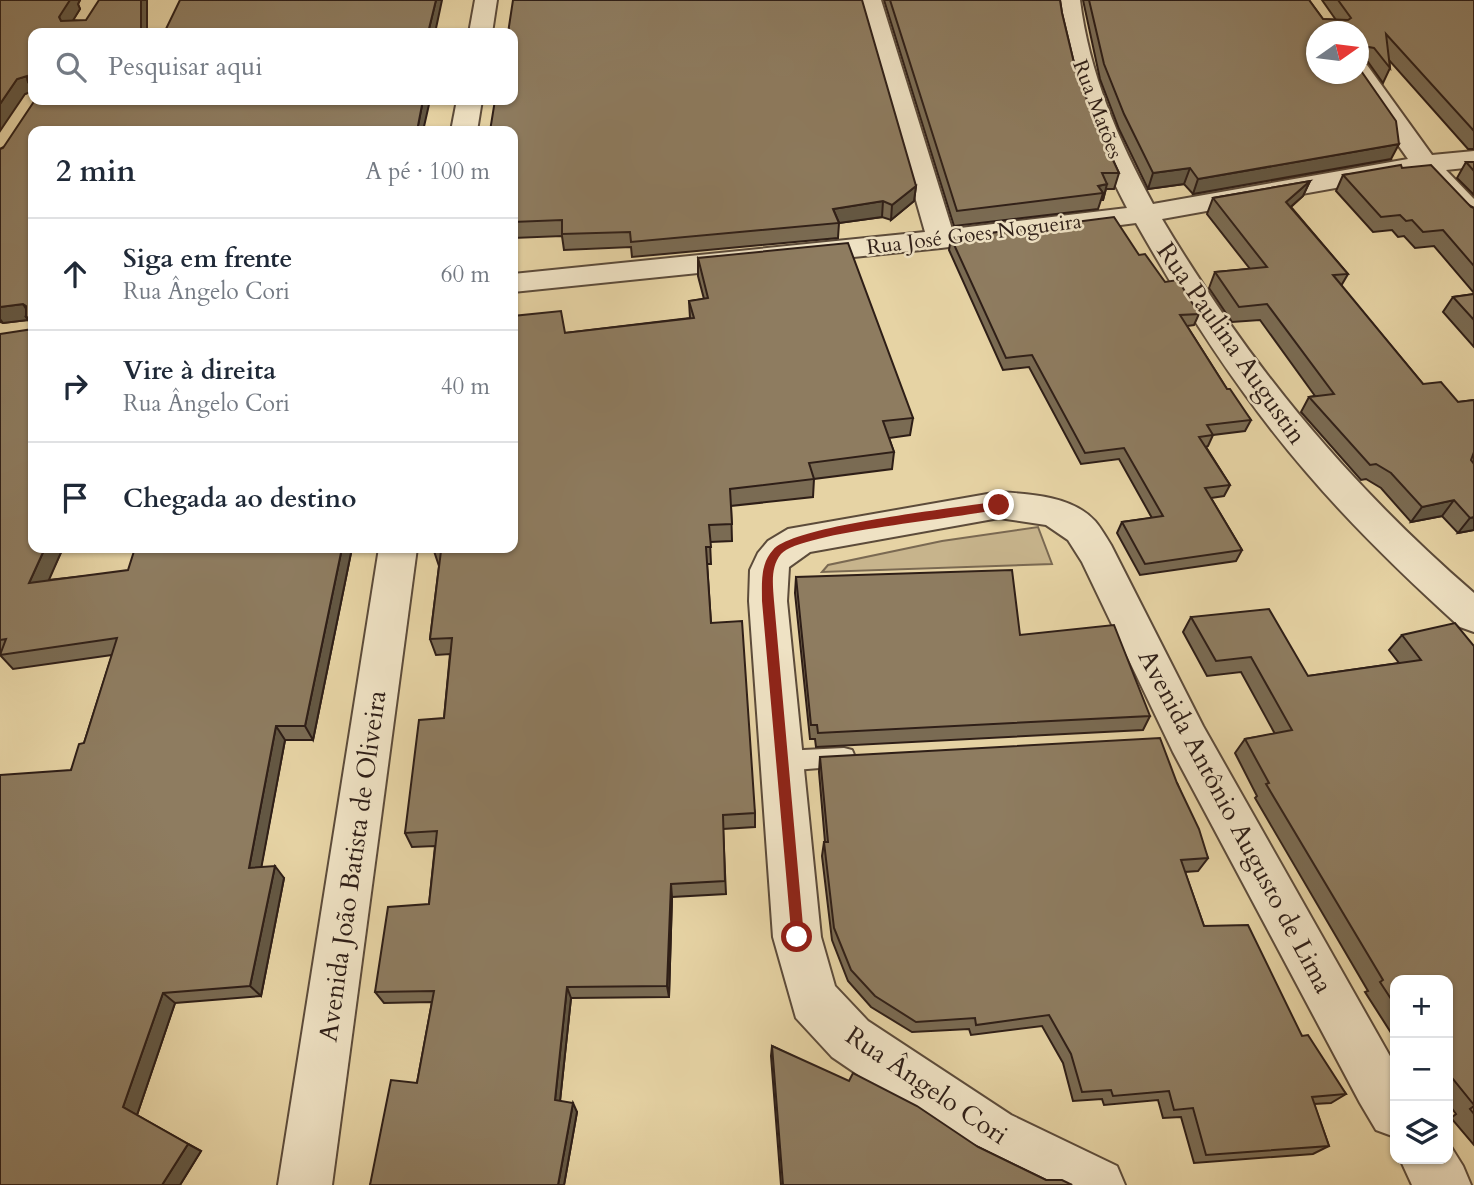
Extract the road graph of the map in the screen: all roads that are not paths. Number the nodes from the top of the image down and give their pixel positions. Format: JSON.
{"nodes":[{"id":1,"x":486,"y":0,"type":"edge"},
{"id":2,"x":870,"y":0,"type":"edge"},
{"id":3,"x":1069,"y":0,"type":"edge"},
{"id":4,"x":482,"y":28,"type":"edge"},
{"id":5,"x":1369,"y":84,"type":"edge"},
{"id":6,"x":468,"y":105,"type":"edge"},
{"id":7,"x":465,"y":126,"type":"edge"},
{"id":8,"x":1474,"y":159,"type":"edge"},
{"id":9,"x":1425,"y":164,"type":"junction"},
{"id":10,"x":1144,"y":214,"type":"junction"},
{"id":11,"x":1474,"y":215,"type":"edge"},
{"id":12,"x":941,"y":239,"type":"junction"},
{"id":13,"x":518,"y":282,"type":"edge"},
{"id":14,"x":1082,"y":530,"type":"joint"},
{"id":15,"x":397,"y":553,"type":"edge"},
{"id":16,"x":1474,"y":616,"type":"edge"},
{"id":17,"x":867,"y":756,"type":"edge"},
{"id":18,"x":783,"y":761,"type":"junction"},
{"id":19,"x":1390,"y":1103,"type":"edge"},
{"id":20,"x":1430,"y":1164,"type":"edge"},
{"id":21,"x":304,"y":1185,"type":"edge"},
{"id":22,"x":1098,"y":1185,"type":"edge"},
{"id":23,"x":1444,"y":1185,"type":"edge"}],
"edges":[{"from":1,"to":4,"type":"street"},
{"from":2,"to":12,"type":"street"},
{"from":3,"to":10,"type":"street","name":"Rua Matões"},
{"from":5,"to":9,"type":"street"},
{"from":6,"to":7,"type":"street"},
{"from":8,"to":9,"type":"street","name":"Rua José Goes Nogueira"},
{"from":9,"to":10,"type":"street","name":"Rua José Goes Nogueira"},
{"from":9,"to":11,"type":"street"},
{"from":10,"to":12,"type":"street","name":"Rua José Goes Nogueira"},
{"from":10,"to":16,"type":"street","name":"Rua Paulina Augustin"},
{"from":12,"to":13,"type":"street","name":"Rua José Goes Nogueira"},
{"from":14,"to":18,"type":"street","name":"Rua Ângelo Cori"},
{"from":14,"to":19,"type":"street","name":"Avenida Antônio Augusto de Lima"},
{"from":15,"to":21,"type":"street","name":"Avenida João Batista de Oliveira"},
{"from":17,"to":18,"type":"lane"},
{"from":18,"to":22,"type":"street","name":"Rua Ângelo Cori"},
{"from":20,"to":23,"type":"street"}]}
